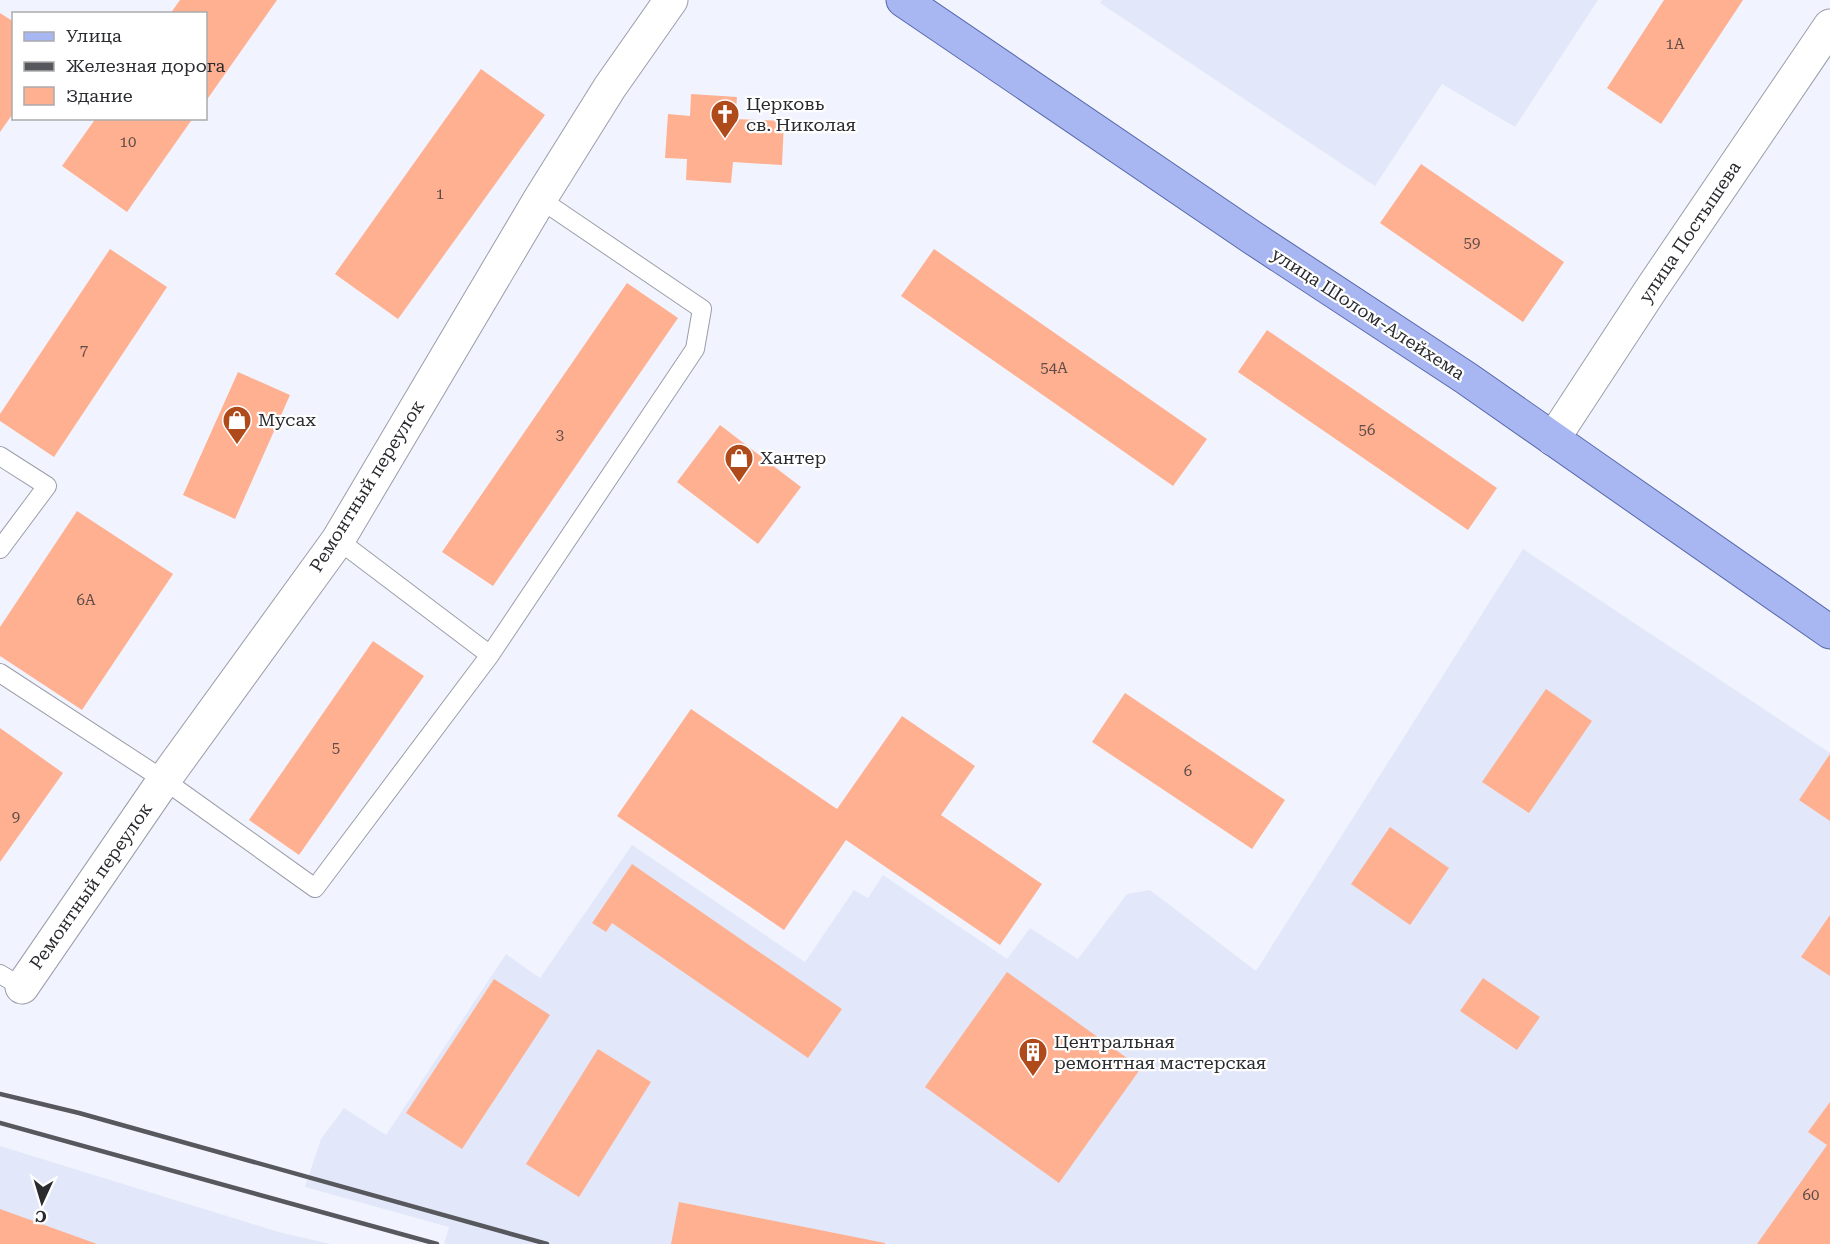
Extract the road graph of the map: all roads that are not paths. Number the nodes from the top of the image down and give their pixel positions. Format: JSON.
{"nodes":[{"id":1,"x":671,"y":0,"type":"edge"},
{"id":2,"x":903,"y":0,"type":"edge"},
{"id":3,"x":1830,"y":26,"type":"edge"},
{"id":4,"x":540,"y":199,"type":"junction"},
{"id":5,"x":1553,"y":439,"type":"junction"},
{"id":6,"x":0,"y":456,"type":"edge"},
{"id":7,"x":338,"y":540,"type":"junction"},
{"id":8,"x":0,"y":549,"type":"edge"},
{"id":9,"x":1830,"y":632,"type":"edge"},
{"id":10,"x":490,"y":655,"type":"junction"},
{"id":11,"x":0,"y":673,"type":"edge"},
{"id":12,"x":164,"y":780,"type":"junction"},
{"id":13,"x":11,"y":981,"type":"edge"}],
"edges":[{"from":1,"to":4,"type":"street","name":"Ремонтный переулок"},
{"from":2,"to":5,"type":"main road","name":"улица Шолом-Алейхема"},
{"from":3,"to":5,"type":"street","name":"улица Постышева"},
{"from":4,"to":7,"type":"street","name":"Ремонтный переулок"},
{"from":4,"to":10,"type":"lane"},
{"from":5,"to":9,"type":"main road","name":"улица Шолом-Алейхема"},
{"from":6,"to":8,"type":"lane"},
{"from":7,"to":10,"type":"lane"},
{"from":7,"to":12,"type":"street","name":"Ремонтный переулок"},
{"from":10,"to":12,"type":"lane"},
{"from":11,"to":12,"type":"lane"},
{"from":12,"to":13,"type":"street","name":"Ремонтный переулок"}]}
